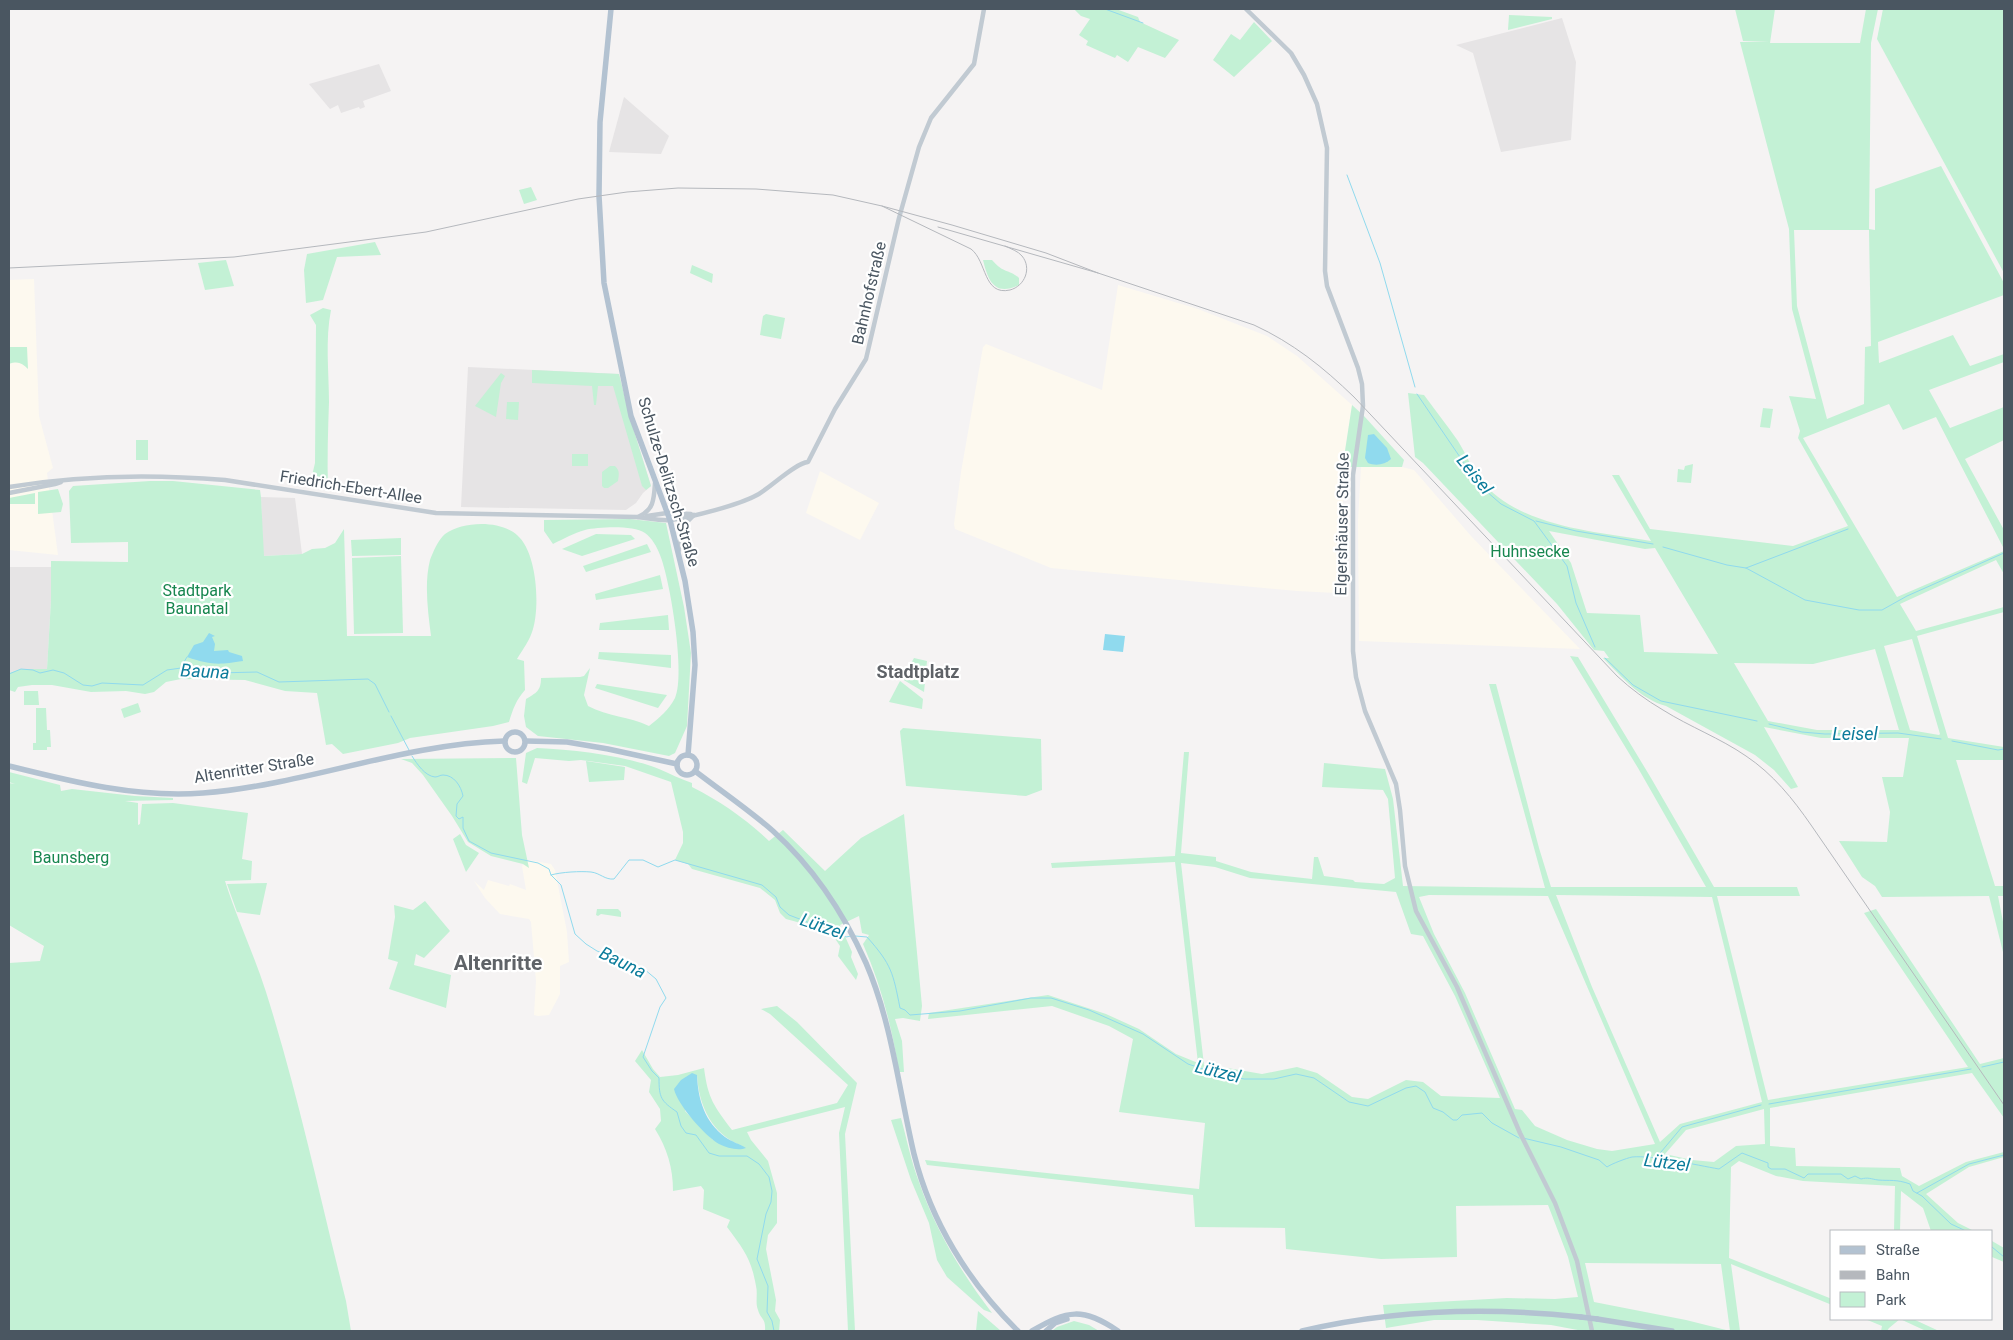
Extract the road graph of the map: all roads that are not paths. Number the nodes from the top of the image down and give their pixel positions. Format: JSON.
{"nodes":[{"id":1,"x":612,"y":9,"type":"edge"},
{"id":2,"x":984,"y":9,"type":"edge"},
{"id":3,"x":1246,"y":9,"type":"edge"},
{"id":4,"x":62,"y":481,"type":"junction"},
{"id":5,"x":655,"y":483,"type":"junction"},
{"id":6,"x":9,"y":487,"type":"edge"},
{"id":7,"x":9,"y":492,"type":"edge"},
{"id":8,"x":667,"y":513,"type":"junction"},
{"id":9,"x":695,"y":514,"type":"junction"},
{"id":10,"x":637,"y":517,"type":"junction"},
{"id":11,"x":670,"y":520,"type":"junction"},
{"id":12,"x":679,"y":552,"type":"junction"},
{"id":13,"x":504,"y":741,"type":"junction"},
{"id":14,"x":526,"y":741,"type":"junction"},
{"id":15,"x":688,"y":755,"type":"junction"},
{"id":16,"x":677,"y":764,"type":"junction"},
{"id":17,"x":9,"y":766,"type":"edge"},
{"id":18,"x":695,"y":771,"type":"junction"},
{"id":19,"x":1018,"y":1331,"type":"edge"},
{"id":20,"x":1032,"y":1331,"type":"edge"},
{"id":21,"x":1047,"y":1331,"type":"edge"},
{"id":22,"x":1113,"y":1331,"type":"edge"},
{"id":23,"x":1118,"y":1331,"type":"edge"},
{"id":24,"x":1302,"y":1331,"type":"edge"},
{"id":25,"x":1592,"y":1331,"type":"edge"},
{"id":26,"x":1672,"y":1331,"type":"edge"}],
"edges":[{"from":1,"to":5,"type":"main road","name":"Schulze-Delitzsch-Straße"},
{"from":2,"to":9,"type":"street","name":"Bahnhofstraße"},
{"from":3,"to":25,"type":"street","name":"Elgershäuser Straße"},
{"from":4,"to":6,"type":"street","name":"Friedrich-Ebert-Allee"},
{"from":4,"to":7,"type":"street","name":"Friedrich-Ebert-Allee"},
{"from":4,"to":10,"type":"street","name":"Friedrich-Ebert-Allee"},
{"from":5,"to":8,"type":"main road","name":"Schulze-Delitzsch-Straße"},
{"from":5,"to":10,"type":"street"},
{"from":8,"to":9,"type":"street"},
{"from":8,"to":10,"type":"street"},
{"from":8,"to":11,"type":"main road","name":"Schulze-Delitzsch-Straße"},
{"from":9,"to":11,"type":"street","name":"Bahnhofstraße"},
{"from":9,"to":12,"type":"street"},
{"from":10,"to":11,"type":"street","name":"Bahnhofstraße"},
{"from":11,"to":12,"type":"main road","name":"Schulze-Delitzsch-Straße"},
{"from":12,"to":15,"type":"main road","name":"Schulze-Delitzsch-Straße"},
{"from":13,"to":14,"type":"main road","name":"Altenritter Straße"},
{"from":13,"to":14,"type":"main road"},
{"from":13,"to":17,"type":"main road","name":"Altenritter Straße"},
{"from":14,"to":16,"type":"main road"},
{"from":15,"to":16,"type":"main road"},
{"from":15,"to":18,"type":"main road"},
{"from":16,"to":18,"type":"main road"},
{"from":18,"to":19,"type":"main road"},
{"from":20,"to":23,"type":"main road"},
{"from":21,"to":22,"type":"main road"},
{"from":24,"to":26,"type":"main road","bridge":true}]}
